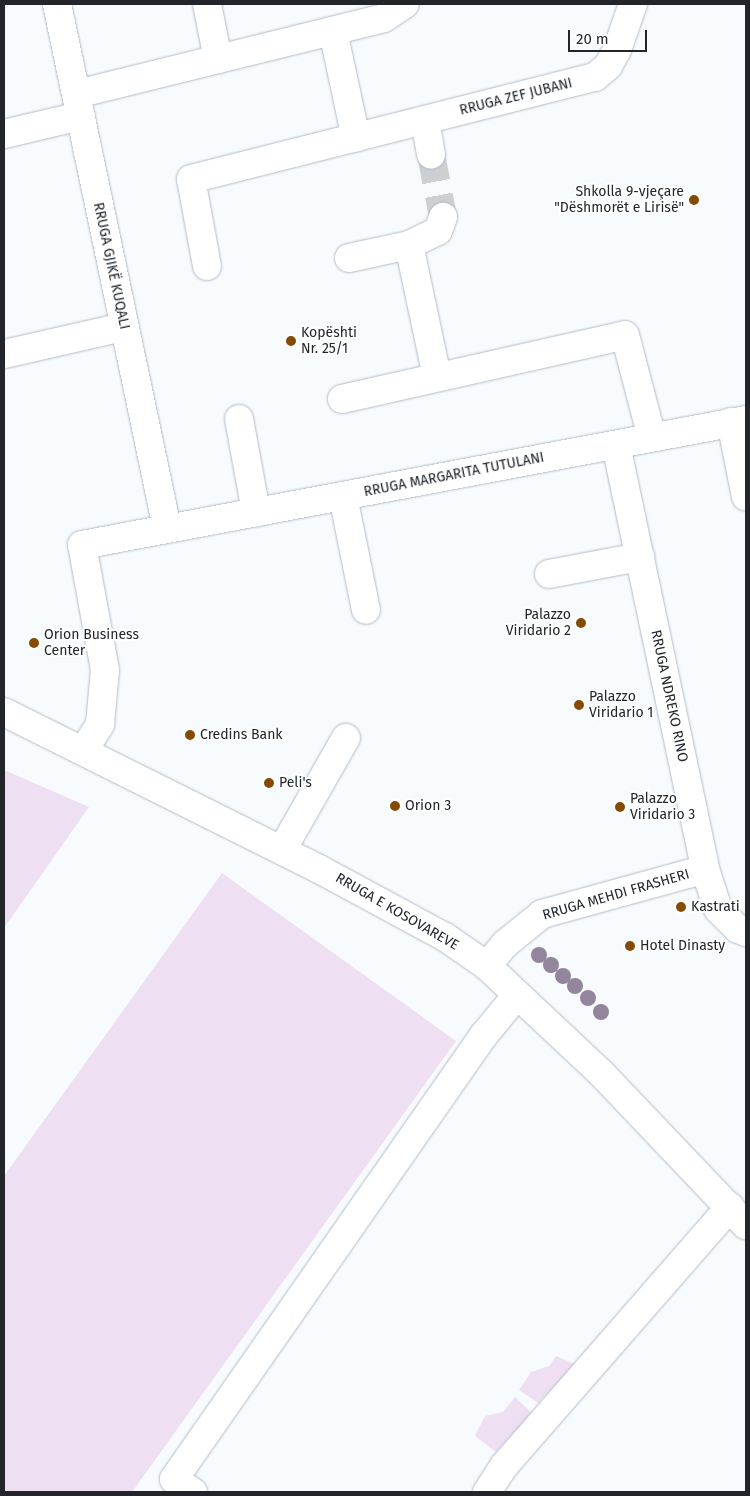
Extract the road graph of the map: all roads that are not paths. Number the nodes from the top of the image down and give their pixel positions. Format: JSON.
{"nodes":[{"id":1,"x":57,"y":4,"type":"edge"},
{"id":2,"x":207,"y":4,"type":"edge"},
{"id":3,"x":405,"y":4,"type":"edge"},
{"id":4,"x":633,"y":4,"type":"edge"},
{"id":5,"x":332,"y":31,"type":"junction"},
{"id":6,"x":218,"y":59,"type":"junction"},
{"id":7,"x":78,"y":105,"type":"junction"},
{"id":8,"x":425,"y":120,"type":"junction"},
{"id":9,"x":4,"y":134,"type":"edge"},
{"id":10,"x":356,"y":138,"type":"junction"},
{"id":11,"x":431,"y":154,"type":"tunnel mouth"},
{"id":12,"x":443,"y":217,"type":"dead end"},
{"id":13,"x":409,"y":245,"type":"junction"},
{"id":14,"x":349,"y":258,"type":"dead end"},
{"id":15,"x":207,"y":266,"type":"dead end"},
{"id":16,"x":123,"y":327,"type":"junction"},
{"id":17,"x":4,"y":354,"type":"edge"},
{"id":18,"x":437,"y":377,"type":"junction"},
{"id":19,"x":342,"y":399,"type":"dead end"},
{"id":20,"x":239,"y":419,"type":"dead end"},
{"id":21,"x":738,"y":421,"type":"edge"},
{"id":22,"x":652,"y":438,"type":"junction"},
{"id":23,"x":616,"y":445,"type":"junction"},
{"id":24,"x":344,"y":496,"type":"junction"},
{"id":25,"x":746,"y":497,"type":"edge"},
{"id":26,"x":256,"y":512,"type":"junction"},
{"id":27,"x":167,"y":528,"type":"junction"},
{"id":28,"x":640,"y":557,"type":"junction"},
{"id":29,"x":548,"y":574,"type":"dead end"},
{"id":30,"x":366,"y":610,"type":"dead end"},
{"id":31,"x":4,"y":712,"type":"edge"},
{"id":32,"x":346,"y":738,"type":"dead end"},
{"id":33,"x":84,"y":750,"type":"junction"},
{"id":34,"x":282,"y":850,"type":"junction"},
{"id":35,"x":705,"y":869,"type":"junction"},
{"id":36,"x":746,"y":932,"type":"edge"},
{"id":37,"x":487,"y":966,"type":"junction"},
{"id":38,"x":517,"y":995,"type":"junction"},
{"id":39,"x":738,"y":1216,"type":"edge"},
{"id":40,"x":193,"y":1492,"type":"edge"},
{"id":41,"x":486,"y":1492,"type":"edge"}],
"edges":[{"from":1,"to":7,"type":"street","name":"RRUGA GJIKË KUQALI"},
{"from":2,"to":6,"type":"street"},
{"from":3,"to":5,"type":"street"},
{"from":4,"to":8,"type":"street","name":"RRUGA ZEF JUBANI"},
{"from":5,"to":6,"type":"street"},
{"from":5,"to":10,"type":"street"},
{"from":6,"to":7,"type":"street"},
{"from":7,"to":9,"type":"street"},
{"from":7,"to":16,"type":"street","name":"RRUGA GJIKË KUQALI"},
{"from":8,"to":10,"type":"street","name":"RRUGA ZEF JUBANI"},
{"from":8,"to":11,"type":"street"},
{"from":10,"to":15,"type":"street","name":"RRUGA ZEF JUBANI"},
{"from":12,"to":13,"type":"street"},
{"from":13,"to":14,"type":"street"},
{"from":13,"to":18,"type":"street"},
{"from":16,"to":17,"type":"street"},
{"from":16,"to":27,"type":"street","name":"RRUGA GJIKË KUQALI"},
{"from":18,"to":19,"type":"street"},
{"from":18,"to":22,"type":"street"},
{"from":20,"to":26,"type":"street"},
{"from":21,"to":22,"type":"street","name":"RRUGA MARGARITA TUTULANI"},
{"from":21,"to":25,"type":"street"},
{"from":22,"to":23,"type":"street","name":"RRUGA MARGARITA TUTULANI"},
{"from":23,"to":24,"type":"street","name":"RRUGA MARGARITA TUTULANI"},
{"from":23,"to":28,"type":"street","name":"RRUGA NDREKO RINO"},
{"from":24,"to":26,"type":"street","name":"RRUGA MARGARITA TUTULANI"},
{"from":24,"to":30,"type":"street"},
{"from":26,"to":27,"type":"street","name":"RRUGA MARGARITA TUTULANI"},
{"from":27,"to":33,"type":"street","name":"RRUGA MARGARITA TUTULANI"},
{"from":28,"to":29,"type":"street"},
{"from":28,"to":35,"type":"street","name":"RRUGA NDREKO RINO"},
{"from":31,"to":33,"type":"street","name":"RRUGA E KOSOVAREVE"},
{"from":32,"to":34,"type":"street"},
{"from":33,"to":34,"type":"street","name":"RRUGA E KOSOVAREVE"},
{"from":34,"to":37,"type":"street","name":"RRUGA E KOSOVAREVE"},
{"from":35,"to":36,"type":"street","name":"RRUGA NDREKO RINO"},
{"from":35,"to":37,"type":"street","name":"RRUGA MEHDI FRASHERI"},
{"from":37,"to":38,"type":"street","name":"RRUGA E KOSOVAREVE"},
{"from":38,"to":39,"type":"street","name":"RRUGA E KOSOVAREVE"},
{"from":38,"to":40,"type":"street"},
{"from":39,"to":41,"type":"street"}]}
